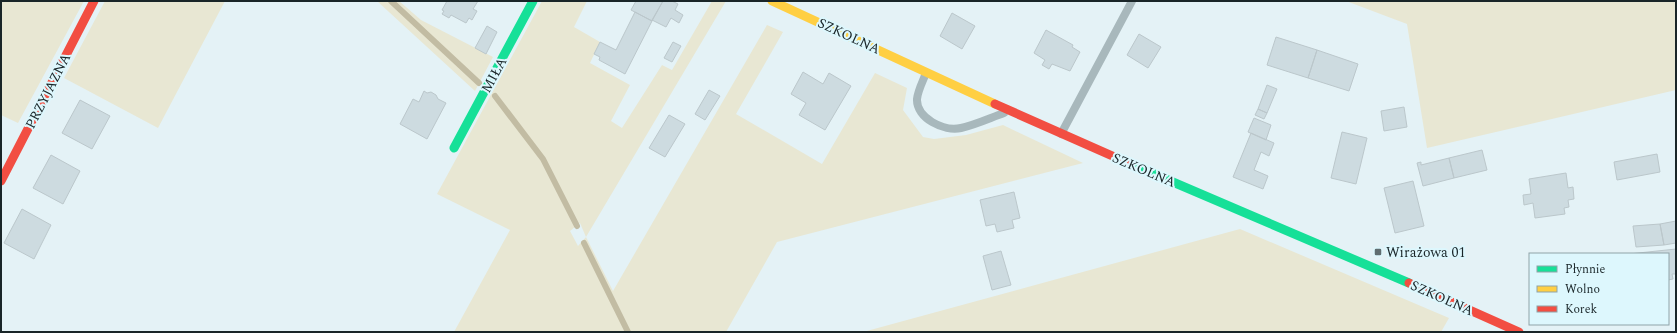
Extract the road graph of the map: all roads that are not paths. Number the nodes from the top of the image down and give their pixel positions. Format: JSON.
{"nodes":[{"id":1,"x":94,"y":1,"type":"edge"},
{"id":2,"x":533,"y":1,"type":"edge"},
{"id":3,"x":772,"y":1,"type":"edge"},
{"id":4,"x":1132,"y":1,"type":"edge"},
{"id":5,"x":927,"y":72,"type":"junction"},
{"id":6,"x":1010,"y":111,"type":"junction"},
{"id":7,"x":1060,"y":134,"type":"junction"},
{"id":8,"x":454,"y":148,"type":"dead end"},
{"id":9,"x":1,"y":181,"type":"edge"},
{"id":10,"x":1519,"y":332,"type":"edge"}],
"edges":[{"from":1,"to":9,"type":"street","name":"PRZYJAZNA"},
{"from":2,"to":8,"type":"street","name":"MIŁA"},
{"from":3,"to":5,"type":"street","name":"SZKOLNA"},
{"from":4,"to":7,"type":"lane"},
{"from":5,"to":6,"type":"street","name":"SZKOLNA"},
{"from":5,"to":6,"type":"lane"},
{"from":6,"to":7,"type":"street","name":"SZKOLNA"},
{"from":7,"to":10,"type":"street","name":"SZKOLNA"}]}
